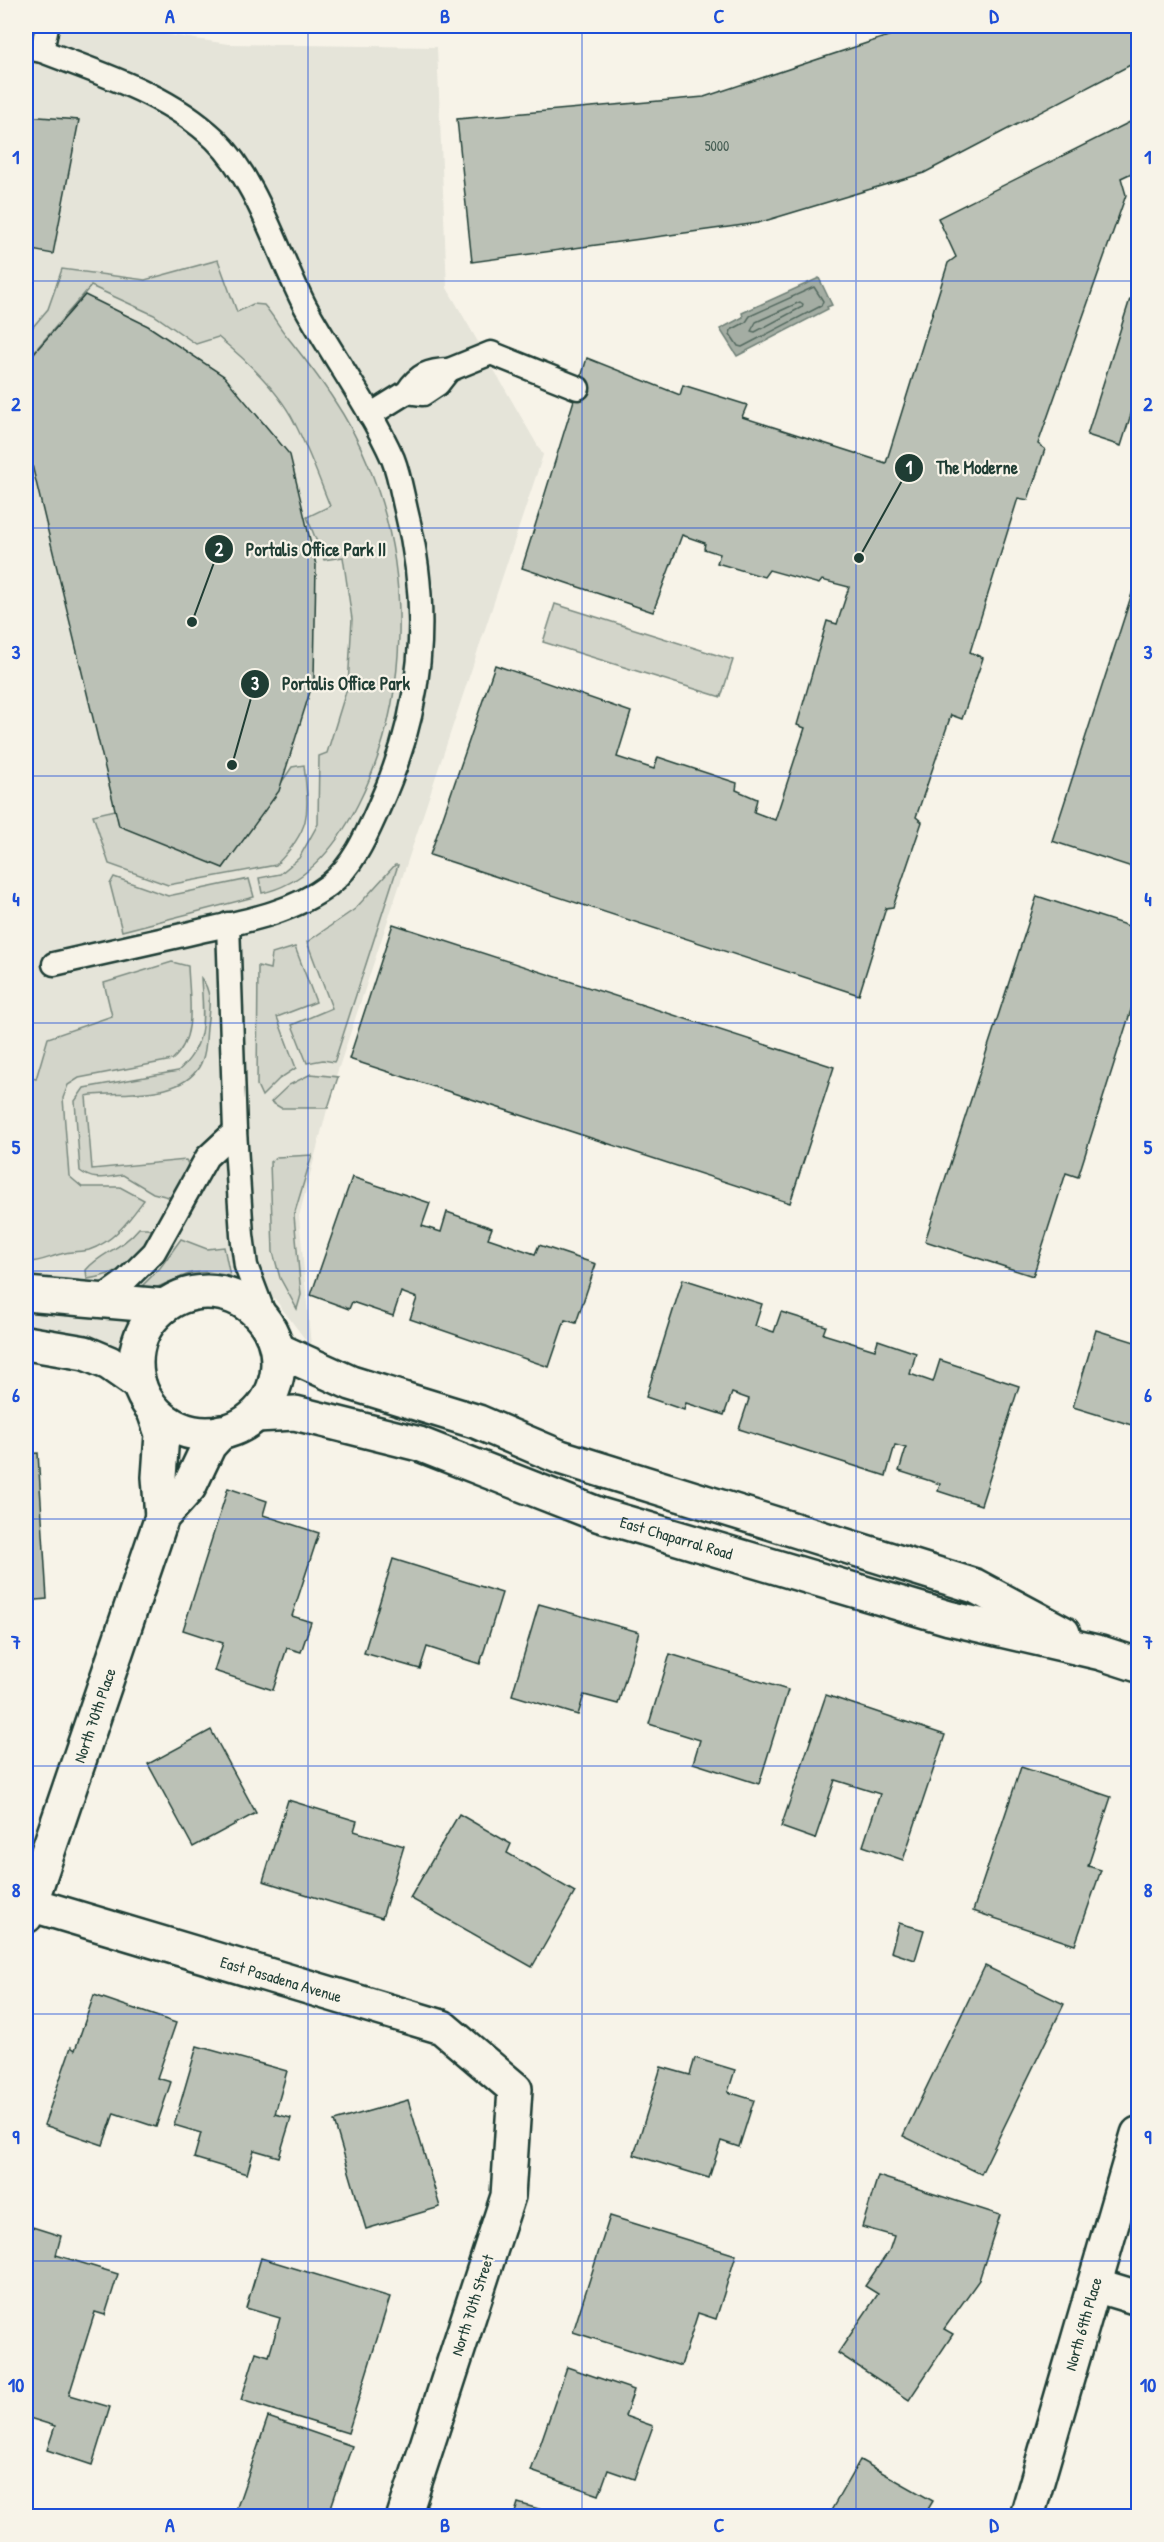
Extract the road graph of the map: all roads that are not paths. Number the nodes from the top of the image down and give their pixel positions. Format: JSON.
{"nodes":[{"id":1,"x":47,"y":26,"type":"edge"},
{"id":2,"x":34,"y":49,"type":"edge"},
{"id":3,"x":578,"y":388,"type":"dead end"},
{"id":4,"x":370,"y":415,"type":"junction"},
{"id":5,"x":228,"y":924,"type":"junction"},
{"id":6,"x":54,"y":964,"type":"dead end"},
{"id":7,"x":235,"y":1131,"type":"junction"},
{"id":8,"x":26,"y":1294,"type":"edge"},
{"id":9,"x":98,"y":1301,"type":"junction"},
{"id":10,"x":164,"y":1306,"type":"junction"},
{"id":11,"x":274,"y":1338,"type":"junction"},
{"id":12,"x":26,"y":1342,"type":"edge"},
{"id":13,"x":147,"y":1397,"type":"junction"},
{"id":14,"x":256,"y":1415,"type":"junction"},
{"id":15,"x":221,"y":1432,"type":"junction"},
{"id":16,"x":162,"y":1516,"type":"junction"},
{"id":17,"x":1101,"y":1653,"type":"junction"},
{"id":18,"x":1138,"y":1665,"type":"edge"},
{"id":19,"x":28,"y":1910,"type":"edge"},
{"id":20,"x":515,"y":2089,"type":"joint"},
{"id":21,"x":1138,"y":2134,"type":"edge"},
{"id":22,"x":1095,"y":2285,"type":"junction"},
{"id":23,"x":1138,"y":2298,"type":"edge"},
{"id":24,"x":404,"y":2517,"type":"edge"},
{"id":25,"x":1027,"y":2517,"type":"edge"}],
"edges":[{"from":1,"to":2,"type":"lane"},
{"from":2,"to":4,"type":"lane"},
{"from":3,"to":4,"type":"lane"},
{"from":4,"to":5,"type":"lane"},
{"from":5,"to":6,"type":"lane"},
{"from":5,"to":7,"type":"lane"},
{"from":7,"to":9,"type":"lane"},
{"from":7,"to":11,"type":"lane"},
{"from":8,"to":9,"type":"main road"},
{"from":9,"to":10,"type":"main road"},
{"from":10,"to":11,"type":"main road"},
{"from":10,"to":13,"type":"main road"},
{"from":11,"to":14,"type":"main road"},
{"from":11,"to":17,"type":"main road","name":"East Chaparral Road"},
{"from":12,"to":13,"type":"main road"},
{"from":13,"to":15,"type":"main road"},
{"from":13,"to":16,"type":"main road","name":"North 70th Place"},
{"from":14,"to":15,"type":"main road"},
{"from":14,"to":17,"type":"main road","name":"East Chaparral Road"},
{"from":15,"to":16,"type":"main road","name":"North 70th Place"},
{"from":16,"to":19,"type":"main road","name":"North 70th Place"},
{"from":17,"to":18,"type":"main road","name":"East Chaparral Road"},
{"from":19,"to":20,"type":"main road","name":"East Pasadena Avenue"},
{"from":20,"to":24,"type":"main road","name":"North 70th Street"},
{"from":21,"to":22,"type":"main road","name":"North 69th Place"},
{"from":22,"to":23,"type":"main road"},
{"from":22,"to":25,"type":"main road","name":"North 69th Place"}]}
